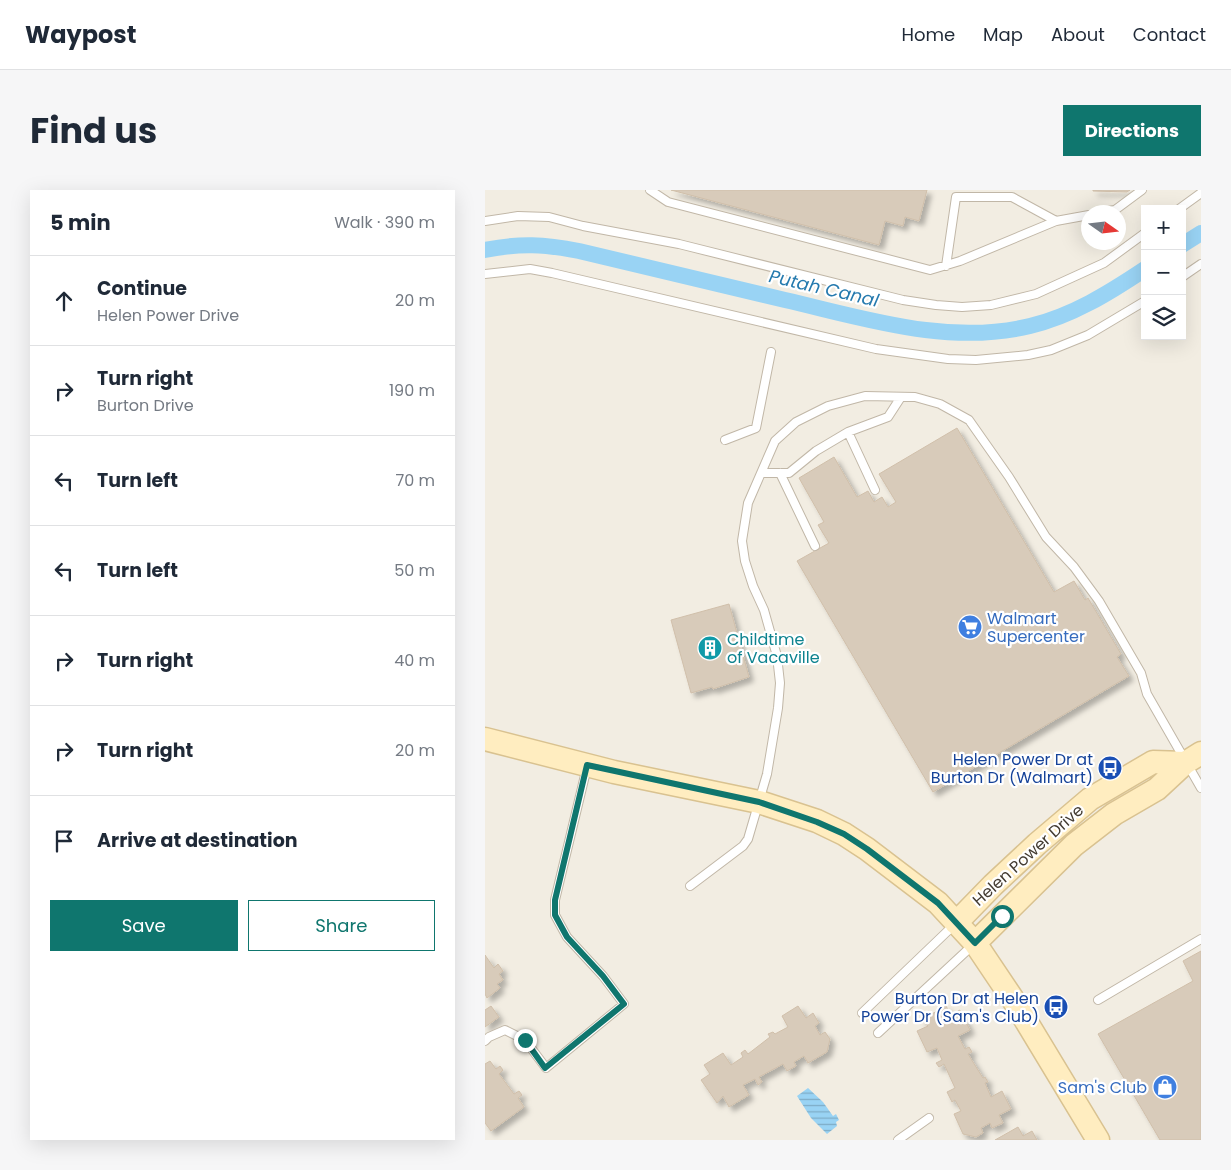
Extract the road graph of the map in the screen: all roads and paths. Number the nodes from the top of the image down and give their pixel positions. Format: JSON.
{"nodes":[{"id":1,"x":649,"y":190,"type":"edge"},
{"id":2,"x":1142,"y":190,"type":"edge"},
{"id":3,"x":1201,"y":192,"type":"edge"},
{"id":4,"x":1122,"y":205,"type":"edge"},
{"id":5,"x":1184,"y":205,"type":"edge"},
{"id":6,"x":1081,"y":216,"type":"edge"},
{"id":7,"x":485,"y":221,"type":"edge"},
{"id":8,"x":1056,"y":221,"type":"junction"},
{"id":9,"x":1141,"y":236,"type":"edge"},
{"id":10,"x":1201,"y":264,"type":"edge"},
{"id":11,"x":946,"y":266,"type":"junction"},
{"id":12,"x":485,"y":274,"type":"edge"},
{"id":13,"x":1186,"y":274,"type":"edge"},
{"id":14,"x":1141,"y":303,"type":"edge"},
{"id":15,"x":771,"y":352,"type":"dead end"},
{"id":16,"x":901,"y":397,"type":"junction"},
{"id":17,"x":848,"y":432,"type":"junction"},
{"id":18,"x":725,"y":440,"type":"dead end"},
{"id":19,"x":762,"y":472,"type":"junction"},
{"id":20,"x":780,"y":473,"type":"junction"},
{"id":21,"x":875,"y":490,"type":"dead end"},
{"id":22,"x":815,"y":546,"type":"dead end"},
{"id":23,"x":485,"y":738,"type":"edge"},
{"id":24,"x":1193,"y":758,"type":"edge"},
{"id":25,"x":587,"y":765,"type":"junction"},
{"id":26,"x":1201,"y":788,"type":"edge"},
{"id":27,"x":759,"y":802,"type":"junction"},
{"id":28,"x":690,"y":886,"type":"dead end"},
{"id":29,"x":956,"y":923,"type":"junction"},
{"id":30,"x":1201,"y":939,"type":"edge"},
{"id":31,"x":975,"y":943,"type":"junction"},
{"id":32,"x":1098,"y":1000,"type":"dead end"},
{"id":33,"x":862,"y":1013,"type":"dead end"},
{"id":34,"x":879,"y":1033,"type":"dead end"},
{"id":35,"x":485,"y":1041,"type":"edge"},
{"id":36,"x":929,"y":1118,"type":"dead end"},
{"id":37,"x":898,"y":1140,"type":"edge"},
{"id":38,"x":1098,"y":1140,"type":"edge"}],
"edges":[{"from":1,"to":11,"type":"lane"},
{"from":2,"to":4,"type":"lane"},
{"from":3,"to":5,"type":"lane"},
{"from":6,"to":8,"type":"lane"},
{"from":7,"to":9,"type":"lane"},
{"from":8,"to":11,"type":"lane"},
{"from":8,"to":11,"type":"lane"},
{"from":10,"to":13,"type":"lane"},
{"from":12,"to":14,"type":"lane"},
{"from":15,"to":18,"type":"lane"},
{"from":16,"to":17,"type":"lane"},
{"from":16,"to":19,"type":"lane"},
{"from":16,"to":24,"type":"lane"},
{"from":17,"to":20,"type":"lane"},
{"from":17,"to":21,"type":"lane"},
{"from":19,"to":20,"type":"lane"},
{"from":19,"to":27,"type":"lane"},
{"from":20,"to":22,"type":"lane"},
{"from":23,"to":25,"type":"street"},
{"from":24,"to":26,"type":"lane"},
{"from":24,"to":29,"type":"street","name":"Helen Power Drive"},
{"from":24,"to":31,"type":"street","name":"Helen Power Drive"},
{"from":25,"to":27,"type":"street"},
{"from":25,"to":35,"type":"lane"},
{"from":27,"to":28,"type":"lane"},
{"from":27,"to":29,"type":"street"},
{"from":29,"to":31,"type":"street"},
{"from":29,"to":33,"type":"lane"},
{"from":30,"to":32,"type":"lane"},
{"from":31,"to":34,"type":"lane"},
{"from":31,"to":38,"type":"street"},
{"from":36,"to":37,"type":"lane"}]}
